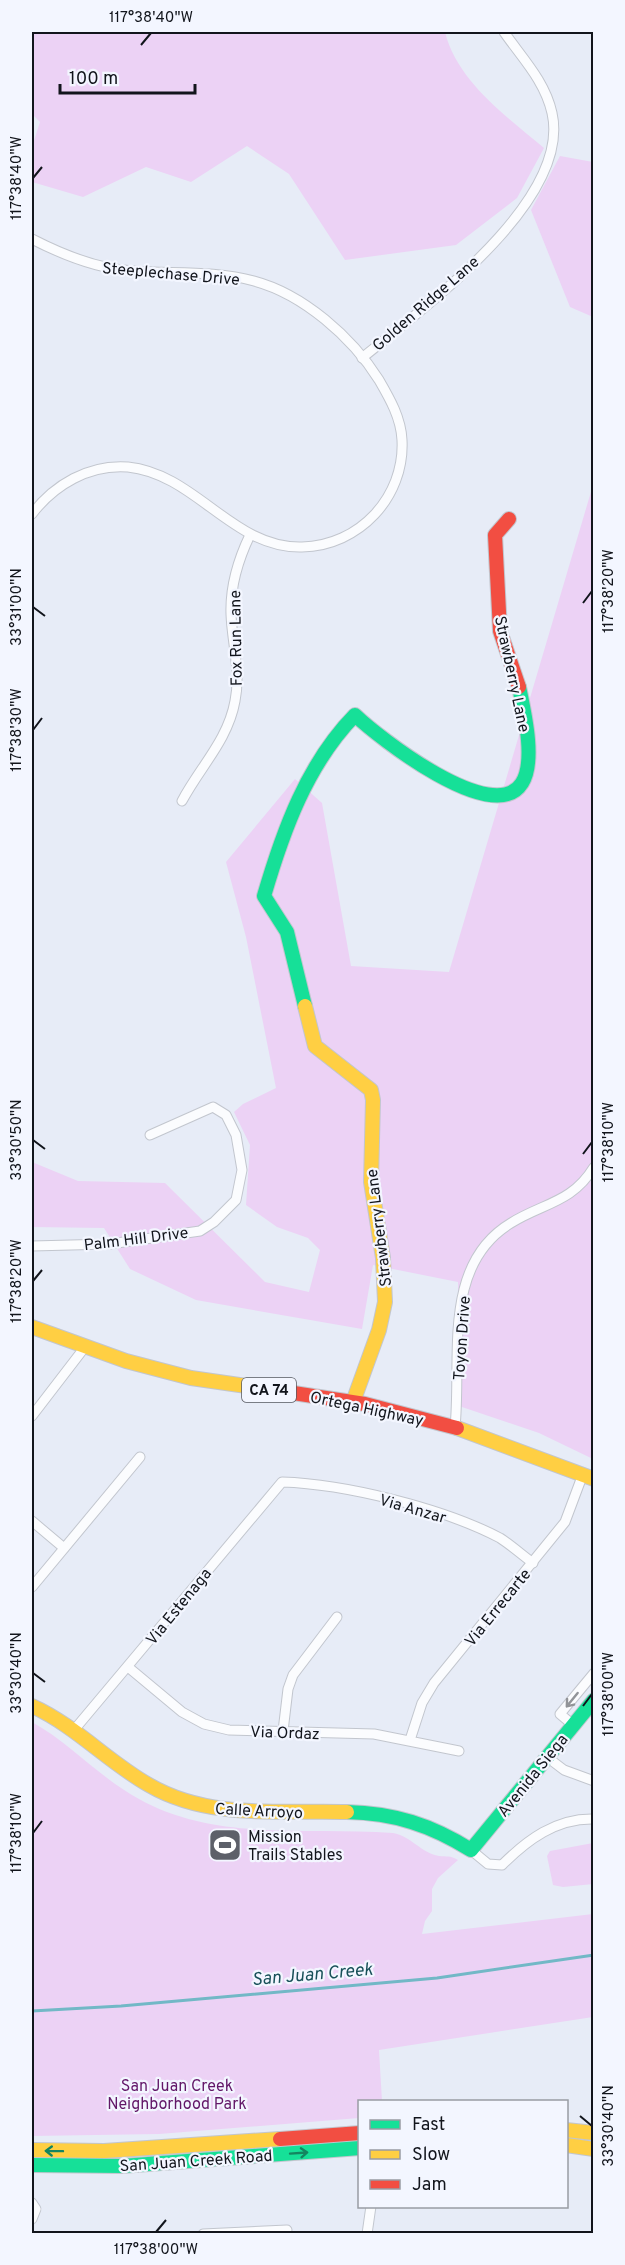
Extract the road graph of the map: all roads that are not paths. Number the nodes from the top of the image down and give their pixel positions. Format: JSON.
{"nodes":[{"id":1,"x":504,"y":32,"type":"edge"},
{"id":2,"x":32,"y":239,"type":"edge"},
{"id":3,"x":362,"y":357,"type":"junction"},
{"id":4,"x":32,"y":514,"type":"edge"},
{"id":5,"x":509,"y":519,"type":"dead end"},
{"id":6,"x":250,"y":535,"type":"junction"},
{"id":7,"x":182,"y":801,"type":"dead end"},
{"id":8,"x":150,"y":1135,"type":"dead end"},
{"id":9,"x":594,"y":1167,"type":"edge"},
{"id":10,"x":32,"y":1246,"type":"edge"},
{"id":11,"x":32,"y":1327,"type":"edge"},
{"id":12,"x":86,"y":1347,"type":"junction"},
{"id":13,"x":353,"y":1402,"type":"junction"},
{"id":14,"x":32,"y":1416,"type":"edge"},
{"id":15,"x":455,"y":1427,"type":"junction"},
{"id":16,"x":140,"y":1457,"type":"dead end"},
{"id":17,"x":588,"y":1477,"type":"edge"},
{"id":18,"x":282,"y":1482,"type":"joint"},
{"id":19,"x":32,"y":1521,"type":"edge"},
{"id":20,"x":64,"y":1548,"type":"junction"},
{"id":21,"x":533,"y":1563,"type":"junction"},
{"id":22,"x":32,"y":1587,"type":"edge"},
{"id":23,"x":337,"y":1617,"type":"dead end"},
{"id":24,"x":128,"y":1667,"type":"junction"},
{"id":25,"x":594,"y":1673,"type":"edge"},
{"id":26,"x":594,"y":1700,"type":"edge"},
{"id":27,"x":32,"y":1706,"type":"edge"},
{"id":28,"x":573,"y":1725,"type":"junction"},
{"id":29,"x":74,"y":1730,"type":"junction"},
{"id":30,"x":283,"y":1731,"type":"junction"},
{"id":31,"x":410,"y":1740,"type":"junction"},
{"id":32,"x":459,"y":1751,"type":"dead end"},
{"id":33,"x":547,"y":1757,"type":"junction"},
{"id":34,"x":594,"y":1781,"type":"edge"},
{"id":35,"x":594,"y":1819,"type":"edge"},
{"id":36,"x":471,"y":1850,"type":"junction"},
{"id":37,"x":568,"y":2130,"type":"edge"},
{"id":38,"x":358,"y":2133,"type":"edge"},
{"id":39,"x":594,"y":2133,"type":"edge"},
{"id":40,"x":568,"y":2145,"type":"edge"},
{"id":41,"x":358,"y":2148,"type":"edge"},
{"id":42,"x":594,"y":2149,"type":"edge"},
{"id":43,"x":32,"y":2150,"type":"edge"},
{"id":44,"x":32,"y":2164,"type":"edge"},
{"id":45,"x":32,"y":2203,"type":"edge"},
{"id":46,"x":371,"y":2208,"type":"edge"},
{"id":47,"x":32,"y":2219,"type":"edge"},
{"id":48,"x":287,"y":2230,"type":"dead end"},
{"id":49,"x":203,"y":2234,"type":"edge"},
{"id":50,"x":367,"y":2234,"type":"edge"}],
"edges":[{"from":1,"to":3,"type":"street","name":"Golden Ridge Lane"},
{"from":2,"to":3,"type":"street","name":"Steeplechase Drive"},
{"from":3,"to":6,"type":"street","name":"Steeplechase Drive"},
{"from":4,"to":6,"type":"street","name":"Steeplechase Drive"},
{"from":5,"to":13,"type":"street","name":"Strawberry Lane"},
{"from":6,"to":7,"type":"street","name":"Fox Run Lane"},
{"from":8,"to":10,"type":"street","name":"Palm Hill Drive"},
{"from":9,"to":15,"type":"street","name":"Toyon Drive"},
{"from":11,"to":12,"type":"street","name":"Ortega Highway","number":"CA 74"},
{"from":12,"to":13,"type":"street","name":"Ortega Highway","number":"CA 74"},
{"from":12,"to":14,"type":"street"},
{"from":13,"to":15,"type":"street","name":"Ortega Highway","number":"CA 74"},
{"from":15,"to":17,"type":"street","name":"Ortega Highway","number":"CA 74"},
{"from":16,"to":20,"type":"street"},
{"from":17,"to":21,"type":"street","name":"Via Errecarte"},
{"from":18,"to":21,"type":"street","name":"Via Anzar"},
{"from":18,"to":24,"type":"street","name":"Via Estenaga"},
{"from":19,"to":20,"type":"street"},
{"from":20,"to":22,"type":"street"},
{"from":21,"to":31,"type":"street","name":"Via Errecarte"},
{"from":23,"to":30,"type":"street"},
{"from":24,"to":29,"type":"street","name":"Via Estenaga"},
{"from":24,"to":30,"type":"street","name":"Via Ordaz"},
{"from":25,"to":28,"type":"street","one_way":true},
{"from":26,"to":28,"type":"street","name":"Avenida Siega"},
{"from":27,"to":29,"type":"street","name":"Calle Arroyo"},
{"from":28,"to":33,"type":"street","name":"Avenida Siega"},
{"from":29,"to":36,"type":"street","name":"Calle Arroyo"},
{"from":30,"to":31,"type":"street","name":"Via Ordaz"},
{"from":31,"to":32,"type":"street","name":"Via Ordaz"},
{"from":33,"to":34,"type":"street"},
{"from":33,"to":36,"type":"street","name":"Avenida Siega"},
{"from":35,"to":36,"type":"street"},
{"from":37,"to":39,"type":"street"},
{"from":38,"to":43,"type":"street","name":"San Juan Creek Road","one_way":true},
{"from":40,"to":42,"type":"street"},
{"from":44,"to":41,"type":"street","name":"San Juan Creek Road","one_way":true},
{"from":45,"to":47,"type":"street"},
{"from":46,"to":50,"type":"street"},
{"from":48,"to":49,"type":"street"}]}
